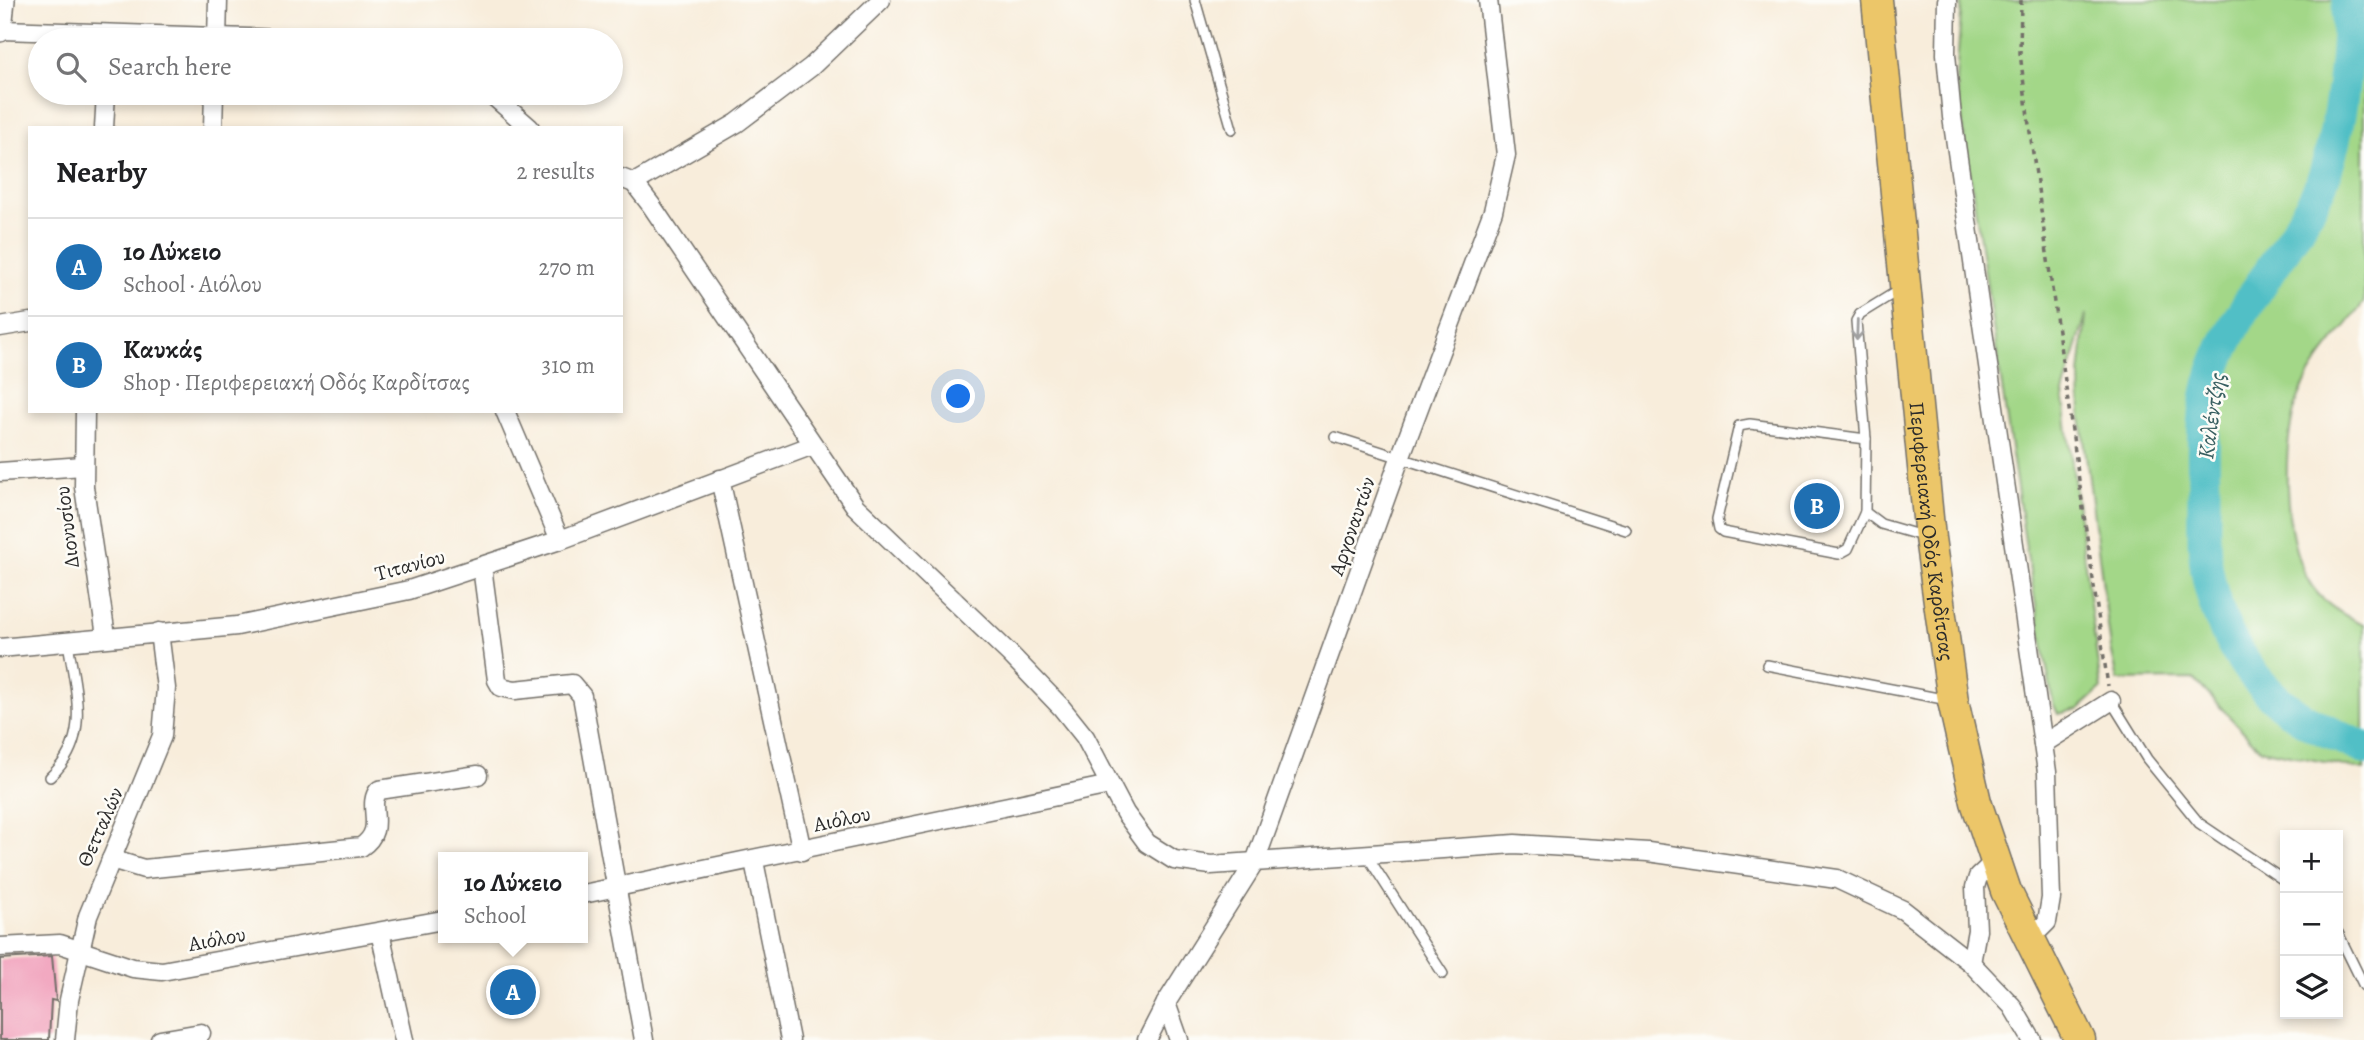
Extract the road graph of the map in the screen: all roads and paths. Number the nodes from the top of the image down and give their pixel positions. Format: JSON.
{"nodes":[{"id":1,"x":4,"y":0,"type":"edge"},
{"id":2,"x":218,"y":0,"type":"edge"},
{"id":3,"x":881,"y":0,"type":"edge"},
{"id":4,"x":1195,"y":0,"type":"edge"},
{"id":5,"x":1488,"y":0,"type":"edge"},
{"id":6,"x":1877,"y":0,"type":"edge"},
{"id":7,"x":1947,"y":0,"type":"edge"},
{"id":8,"x":2021,"y":0,"type":"edge"},
{"id":9,"x":217,"y":28,"type":"edge"},
{"id":10,"x":1,"y":30,"type":"edge"},
{"id":11,"x":28,"y":32,"type":"edge"},
{"id":12,"x":105,"y":105,"type":"edge"},
{"id":13,"x":214,"y":105,"type":"edge"},
{"id":14,"x":504,"y":105,"type":"edge"},
{"id":15,"x":104,"y":126,"type":"edge"},
{"id":16,"x":213,"y":126,"type":"edge"},
{"id":17,"x":528,"y":126,"type":"edge"},
{"id":18,"x":1232,"y":129,"type":"dead end"},
{"id":19,"x":627,"y":180,"type":"edge"},
{"id":20,"x":1903,"y":288,"type":"junction"},
{"id":21,"x":28,"y":322,"type":"edge"},
{"id":22,"x":0,"y":327,"type":"edge"},
{"id":23,"x":85,"y":413,"type":"edge"},
{"id":24,"x":506,"y":413,"type":"edge"},
{"id":25,"x":1335,"y":437,"type":"dead end"},
{"id":26,"x":1866,"y":439,"type":"junction"},
{"id":27,"x":813,"y":445,"type":"junction"},
{"id":28,"x":1400,"y":458,"type":"junction"},
{"id":29,"x":83,"y":466,"type":"junction"},
{"id":30,"x":0,"y":472,"type":"edge"},
{"id":31,"x":720,"y":479,"type":"junction"},
{"id":32,"x":1866,"y":512,"type":"junction"},
{"id":33,"x":1626,"y":530,"type":"dead end"},
{"id":34,"x":1930,"y":538,"type":"junction"},
{"id":35,"x":560,"y":540,"type":"junction"},
{"id":36,"x":482,"y":567,"type":"junction"},
{"id":37,"x":159,"y":632,"type":"junction"},
{"id":38,"x":106,"y":636,"type":"junction"},
{"id":39,"x":68,"y":640,"type":"junction"},
{"id":40,"x":0,"y":648,"type":"edge"},
{"id":41,"x":1767,"y":665,"type":"dead end"},
{"id":42,"x":1953,"y":701,"type":"junction"},
{"id":43,"x":2111,"y":701,"type":"junction"},
{"id":44,"x":2043,"y":744,"type":"junction"},
{"id":45,"x":478,"y":775,"type":"dead end"},
{"id":46,"x":50,"y":777,"type":"dead end"},
{"id":47,"x":1110,"y":785,"type":"junction"},
{"id":48,"x":802,"y":851,"type":"junction"},
{"id":49,"x":1365,"y":852,"type":"junction"},
{"id":50,"x":111,"y":859,"type":"junction"},
{"id":51,"x":754,"y":861,"type":"junction"},
{"id":52,"x":1995,"y":861,"type":"junction"},
{"id":53,"x":1255,"y":862,"type":"junction"},
{"id":54,"x":2280,"y":878,"type":"edge"},
{"id":55,"x":615,"y":888,"type":"junction"},
{"id":56,"x":588,"y":893,"type":"edge"},
{"id":57,"x":438,"y":921,"type":"edge"},
{"id":58,"x":380,"y":932,"type":"junction"},
{"id":59,"x":2027,"y":934,"type":"junction"},
{"id":60,"x":2343,"y":943,"type":"edge"},
{"id":61,"x":0,"y":947,"type":"edge"},
{"id":62,"x":79,"y":949,"type":"junction"},
{"id":63,"x":1971,"y":963,"type":"junction"},
{"id":64,"x":1443,"y":974,"type":"dead end"},
{"id":65,"x":2364,"y":986,"type":"edge"},
{"id":66,"x":1166,"y":1003,"type":"junction"},
{"id":67,"x":201,"y":1033,"type":"dead end"},
{"id":68,"x":65,"y":1040,"type":"edge"},
{"id":69,"x":160,"y":1040,"type":"edge"},
{"id":70,"x":404,"y":1040,"type":"edge"},
{"id":71,"x":644,"y":1040,"type":"edge"},
{"id":72,"x":790,"y":1040,"type":"edge"},
{"id":73,"x":1147,"y":1040,"type":"edge"},
{"id":74,"x":1180,"y":1040,"type":"edge"},
{"id":75,"x":2032,"y":1040,"type":"edge"},
{"id":76,"x":2080,"y":1040,"type":"edge"}],
"edges":[{"from":1,"to":10,"type":"street"},
{"from":2,"to":9,"type":"street"},
{"from":3,"to":19,"type":"street"},
{"from":4,"to":18,"type":"lane"},
{"from":5,"to":28,"type":"street","name":"Αργοναυτών"},
{"from":6,"to":20,"type":"main road","name":"Περιφερειακή Οδός Καρδίτσας"},
{"from":7,"to":44,"type":"street"},
{"from":8,"to":43,"type":"path"},
{"from":10,"to":11,"type":"street"},
{"from":12,"to":15,"type":"street"},
{"from":13,"to":16,"type":"street"},
{"from":14,"to":17,"type":"street"},
{"from":19,"to":27,"type":"street"},
{"from":20,"to":26,"type":"lane","one_way":true},
{"from":20,"to":34,"type":"main road","name":"Περιφερειακή Οδός Καρδίτσας"},
{"from":21,"to":22,"type":"street"},
{"from":23,"to":29,"type":"street","name":"Διονυσίου"},
{"from":24,"to":35,"type":"street"},
{"from":25,"to":28,"type":"lane"},
{"from":26,"to":32,"type":"lane"},
{"from":26,"to":32,"type":"lane"},
{"from":27,"to":31,"type":"street","name":"Τιτανίου"},
{"from":27,"to":47,"type":"street"},
{"from":28,"to":33,"type":"lane"},
{"from":28,"to":53,"type":"street","name":"Αργοναυτών"},
{"from":29,"to":30,"type":"street"},
{"from":29,"to":38,"type":"street","name":"Διονυσίου"},
{"from":31,"to":35,"type":"street","name":"Τιτανίου"},
{"from":31,"to":48,"type":"street"},
{"from":32,"to":34,"type":"lane"},
{"from":34,"to":42,"type":"main road","name":"Περιφερειακή Οδός Καρδίτσας"},
{"from":35,"to":36,"type":"street","name":"Τιτανίου"},
{"from":36,"to":37,"type":"street","name":"Τιτανίου"},
{"from":36,"to":55,"type":"street"},
{"from":37,"to":38,"type":"street","name":"Τιτανίου"},
{"from":37,"to":50,"type":"street","name":"Θετταλών"},
{"from":38,"to":39,"type":"street","name":"Τιτανίου"},
{"from":39,"to":40,"type":"street","name":"Τιτανίου"},
{"from":39,"to":46,"type":"lane"},
{"from":41,"to":42,"type":"lane"},
{"from":42,"to":52,"type":"main road","name":"Περιφερειακή Οδός Καρδίτσας"},
{"from":43,"to":44,"type":"street"},
{"from":43,"to":54,"type":"lane"},
{"from":44,"to":59,"type":"street"},
{"from":45,"to":50,"type":"street"},
{"from":47,"to":48,"type":"street","name":"Αιόλου"},
{"from":47,"to":53,"type":"street"},
{"from":48,"to":51,"type":"street","name":"Αιόλου"},
{"from":49,"to":53,"type":"street"},
{"from":49,"to":63,"type":"street"},
{"from":49,"to":64,"type":"lane"},
{"from":50,"to":62,"type":"street","name":"Θετταλών"},
{"from":51,"to":55,"type":"street","name":"Αιόλου"},
{"from":51,"to":72,"type":"street"},
{"from":52,"to":59,"type":"main road","name":"Περιφερειακή Οδός Καρδίτσας"},
{"from":52,"to":63,"type":"street"},
{"from":53,"to":66,"type":"street","name":"Αργοναυτών"},
{"from":55,"to":56,"type":"street","name":"Αιόλου"},
{"from":55,"to":71,"type":"street"},
{"from":57,"to":58,"type":"street","name":"Αιόλου"},
{"from":58,"to":62,"type":"street","name":"Αιόλου"},
{"from":58,"to":70,"type":"street"},
{"from":59,"to":76,"type":"main road","name":"Περιφερειακή Οδός Καρδίτσας"},
{"from":60,"to":65,"type":"lane"},
{"from":61,"to":62,"type":"street","name":"Αιόλου"},
{"from":62,"to":68,"type":"street","name":"Θετταλών"},
{"from":63,"to":75,"type":"street"},
{"from":66,"to":73,"type":"street","name":"Αργοναυτών"},
{"from":66,"to":74,"type":"street"},
{"from":67,"to":69,"type":"street"}]}
